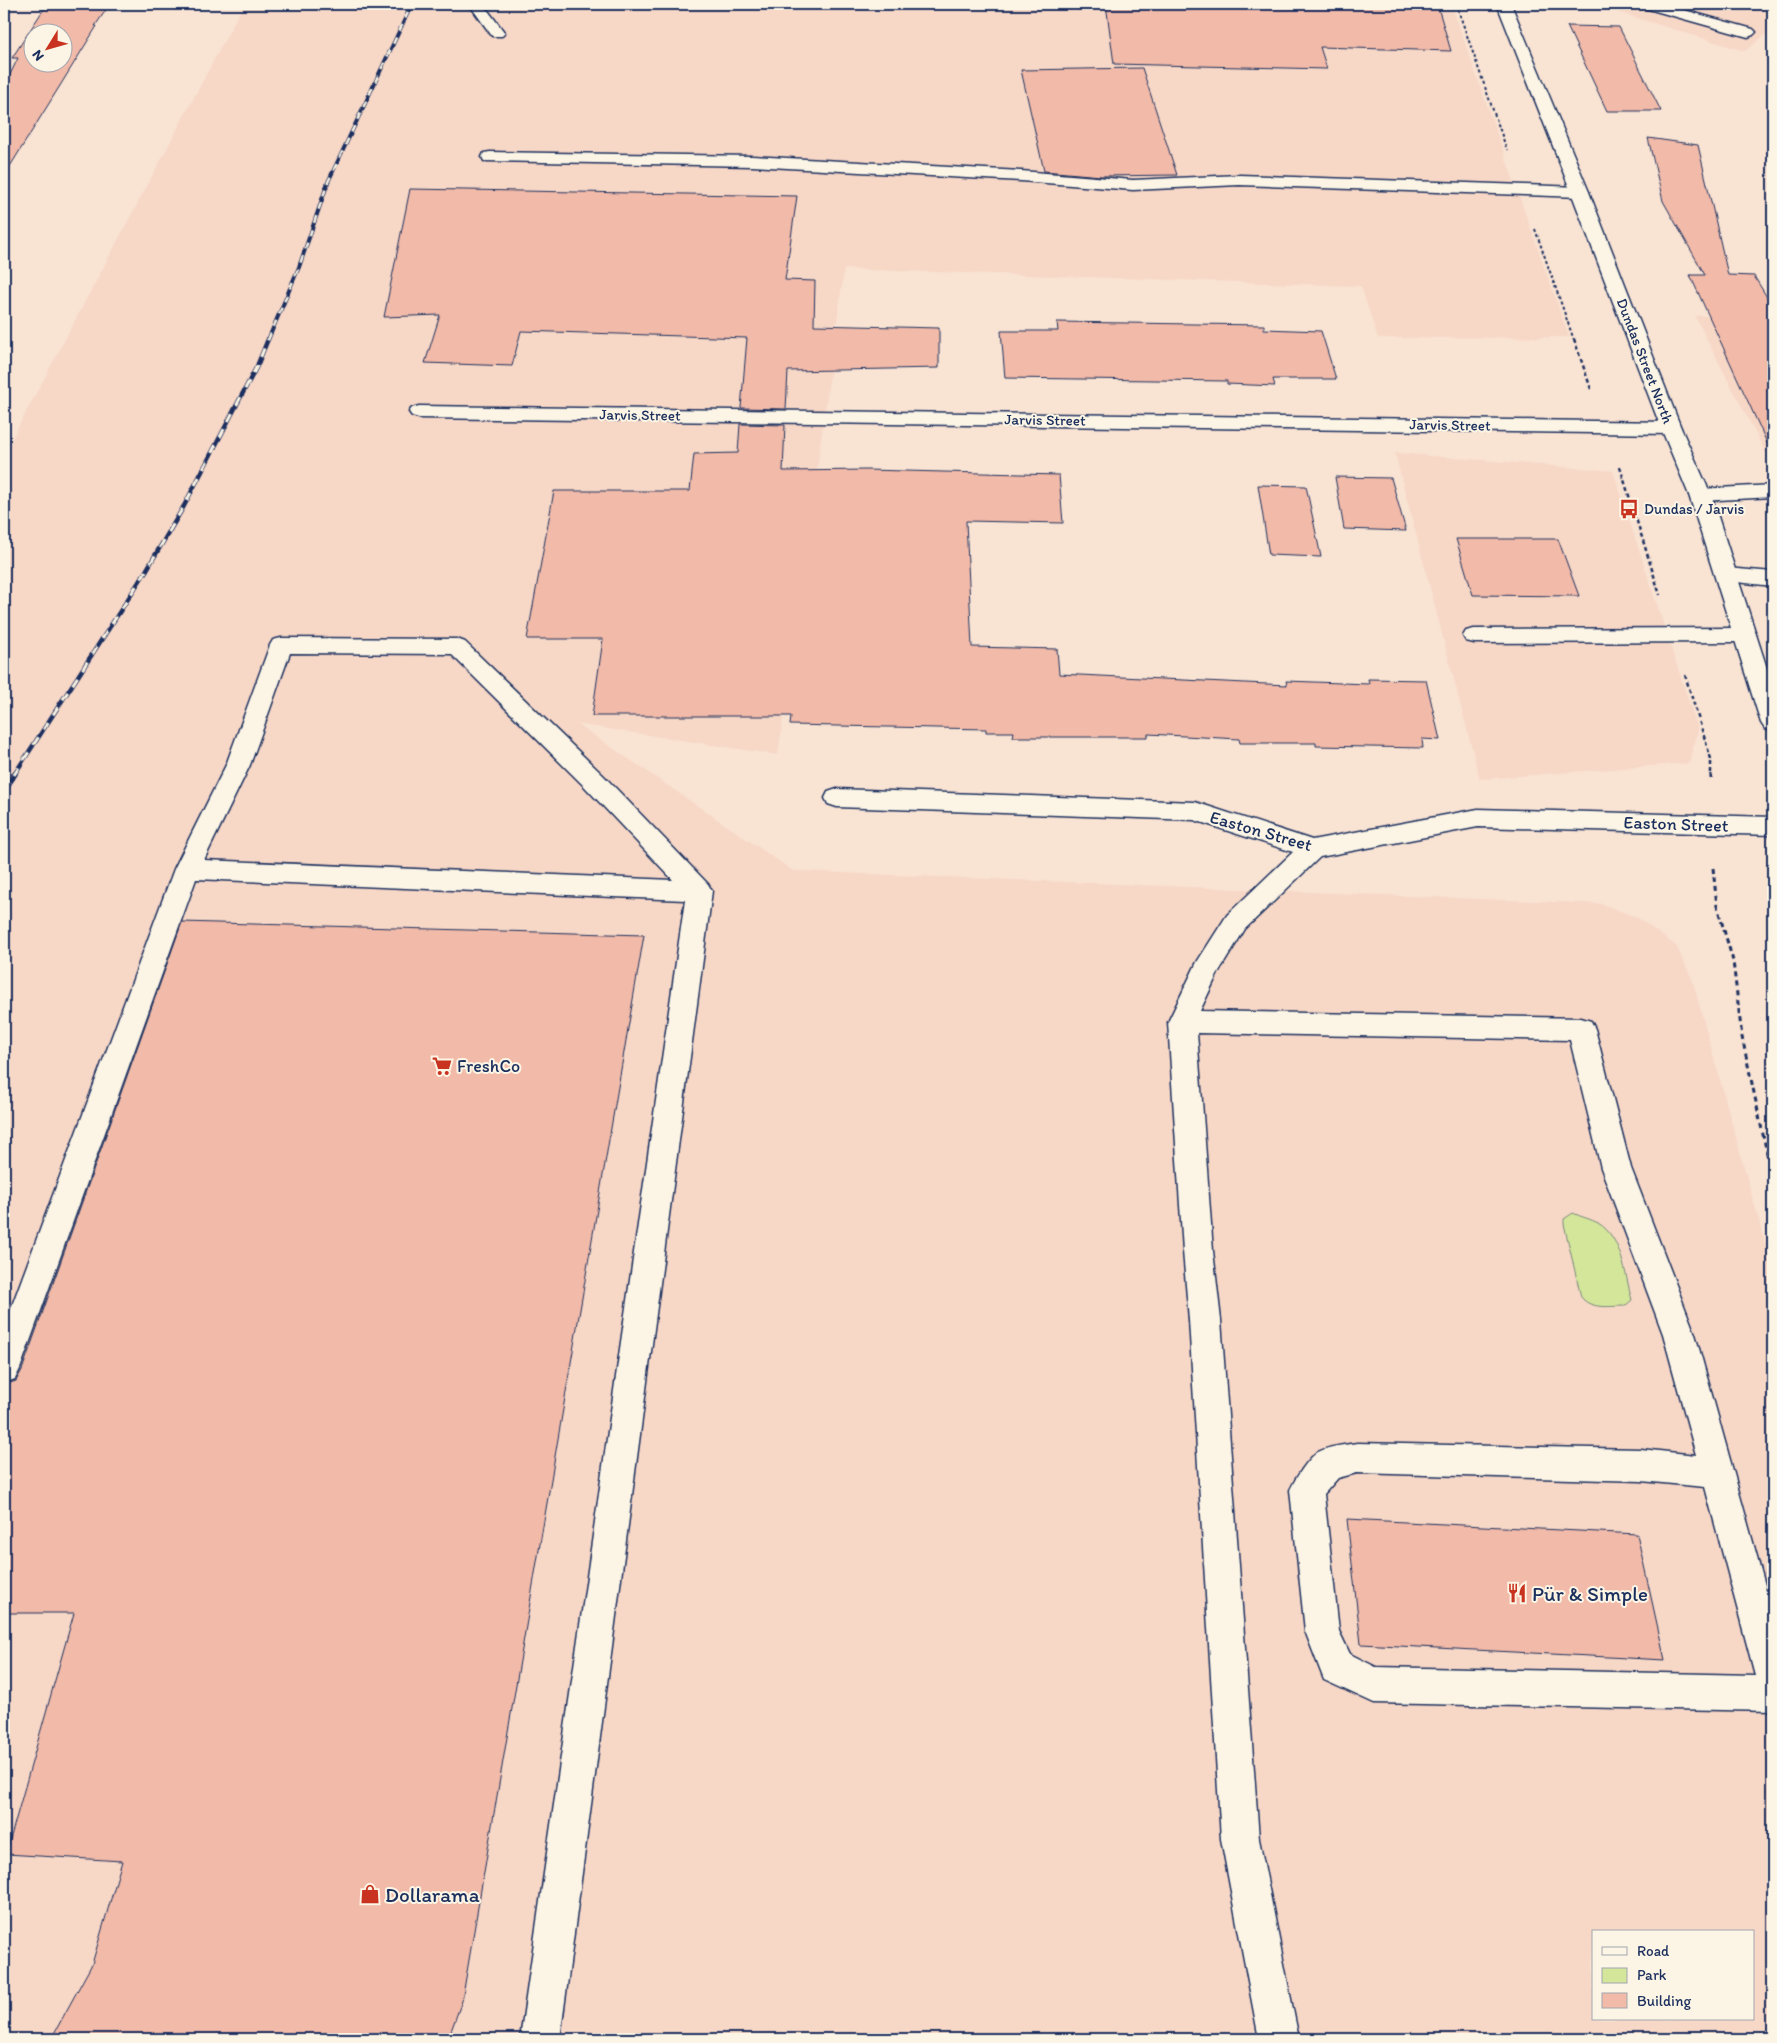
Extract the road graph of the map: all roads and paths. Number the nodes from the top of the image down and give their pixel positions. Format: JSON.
{"nodes":[{"id":1,"x":476,"y":4,"type":"edge"},
{"id":2,"x":1504,"y":4,"type":"edge"},
{"id":3,"x":1646,"y":4,"type":"edge"},
{"id":4,"x":1748,"y":32,"type":"dead end"},
{"id":5,"x":496,"y":33,"type":"dead end"},
{"id":6,"x":490,"y":157,"type":"dead end"},
{"id":7,"x":1580,"y":192,"type":"junction"},
{"id":8,"x":418,"y":412,"type":"dead end"},
{"id":9,"x":1671,"y":428,"type":"junction"},
{"id":10,"x":1773,"y":490,"type":"edge"},
{"id":11,"x":1700,"y":495,"type":"junction"},
{"id":12,"x":1726,"y":576,"type":"junction"},
{"id":13,"x":1773,"y":578,"type":"edge"},
{"id":14,"x":1745,"y":635,"type":"junction"},
{"id":15,"x":1474,"y":636,"type":"dead end"},
{"id":16,"x":1773,"y":723,"type":"edge"},
{"id":17,"x":837,"y":798,"type":"dead end"},
{"id":18,"x":1773,"y":826,"type":"edge"},
{"id":19,"x":1312,"y":849,"type":"junction"},
{"id":20,"x":187,"y":869,"type":"junction"},
{"id":21,"x":699,"y":891,"type":"junction"},
{"id":22,"x":1717,"y":906,"type":"dead end"},
{"id":23,"x":1182,"y":1022,"type":"junction"},
{"id":24,"x":1773,"y":1181,"type":"edge"},
{"id":25,"x":4,"y":1369,"type":"edge"},
{"id":26,"x":1717,"y":1473,"type":"junction"},
{"id":27,"x":1773,"y":1676,"type":"edge"},
{"id":28,"x":1773,"y":1693,"type":"edge"},
{"id":29,"x":540,"y":2039,"type":"edge"},
{"id":30,"x":1279,"y":2039,"type":"edge"}],
"edges":[{"from":1,"to":5,"type":"main road"},
{"from":2,"to":7,"type":"main road","name":"Dundas Street North"},
{"from":3,"to":4,"type":"main road"},
{"from":6,"to":7,"type":"main road"},
{"from":7,"to":9,"type":"main road","name":"Dundas Street North"},
{"from":8,"to":9,"type":"main road","name":"Jarvis Street"},
{"from":9,"to":11,"type":"main road","name":"Dundas Street North"},
{"from":10,"to":11,"type":"main road"},
{"from":11,"to":12,"type":"main road","name":"Dundas Street North"},
{"from":12,"to":13,"type":"main road"},
{"from":12,"to":14,"type":"main road","name":"Dundas Street North"},
{"from":14,"to":15,"type":"main road"},
{"from":14,"to":16,"type":"main road","name":"Dundas Street North"},
{"from":17,"to":19,"type":"main road","name":"Easton Street"},
{"from":18,"to":19,"type":"main road","name":"Easton Street"},
{"from":19,"to":23,"type":"main road"},
{"from":20,"to":21,"type":"main road"},
{"from":20,"to":21,"type":"main road"},
{"from":20,"to":25,"type":"main road"},
{"from":21,"to":29,"type":"main road"},
{"from":22,"to":24,"type":"path"},
{"from":23,"to":26,"type":"main road"},
{"from":23,"to":30,"type":"main road"},
{"from":26,"to":27,"type":"main road"},
{"from":26,"to":28,"type":"main road"}]}
